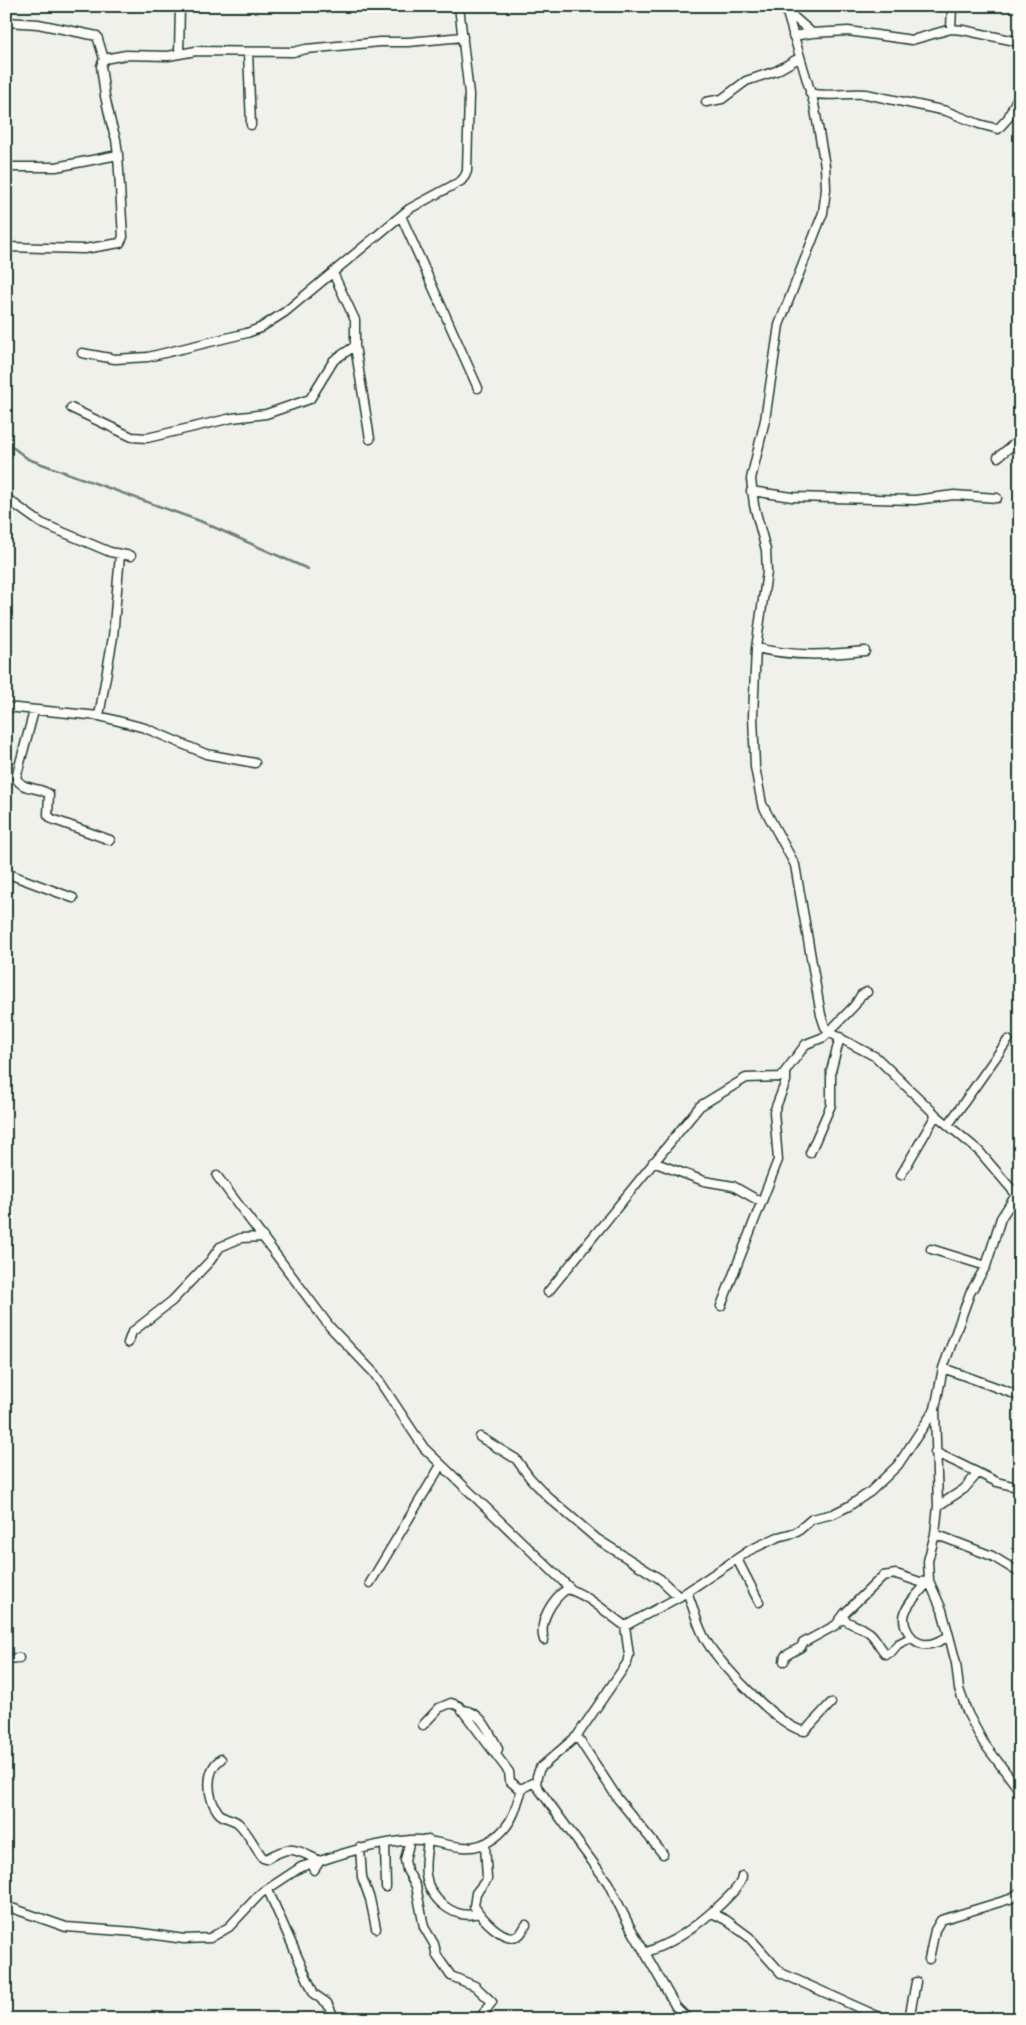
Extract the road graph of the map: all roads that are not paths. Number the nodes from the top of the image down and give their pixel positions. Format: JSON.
{"nodes":[{"id":1,"x":180,"y":6,"type":"edge"},
{"id":2,"x":459,"y":6,"type":"edge"},
{"id":3,"x":952,"y":6,"type":"edge"},
{"id":4,"x":786,"y":8,"type":"edge"},
{"id":5,"x":6,"y":22,"type":"edge"},
{"id":6,"x":951,"y":29,"type":"junction"},
{"id":7,"x":812,"y":33,"type":"junction"},
{"id":8,"x":793,"y":36,"type":"junction"},
{"id":9,"x":462,"y":37,"type":"junction"},
{"id":10,"x":1020,"y":42,"type":"edge"},
{"id":11,"x":248,"y":52,"type":"junction"},
{"id":12,"x":179,"y":53,"type":"junction"},
{"id":13,"x":799,"y":58,"type":"junction"},
{"id":14,"x":104,"y":59,"type":"junction"},
{"id":15,"x":1020,"y":92,"type":"edge"},
{"id":16,"x":810,"y":93,"type":"junction"},
{"id":17,"x":706,"y":102,"type":"dead end"},
{"id":18,"x":251,"y":126,"type":"dead end"},
{"id":19,"x":118,"y":154,"type":"junction"},
{"id":20,"x":6,"y":167,"type":"edge"},
{"id":21,"x":401,"y":216,"type":"junction"},
{"id":22,"x":6,"y":247,"type":"edge"},
{"id":23,"x":333,"y":273,"type":"junction"},
{"id":24,"x":355,"y":346,"type":"junction"},
{"id":25,"x":82,"y":353,"type":"dead end"},
{"id":26,"x":478,"y":388,"type":"dead end"},
{"id":27,"x":71,"y":408,"type":"dead end"},
{"id":28,"x":370,"y":439,"type":"dead end"},
{"id":29,"x":1020,"y":439,"type":"edge"},
{"id":30,"x":998,"y":457,"type":"dead end"},
{"id":31,"x":751,"y":491,"type":"junction"},
{"id":32,"x":6,"y":498,"type":"edge"},
{"id":33,"x":997,"y":498,"type":"dead end"},
{"id":34,"x":120,"y":555,"type":"junction"},
{"id":35,"x":131,"y":556,"type":"dead end"},
{"id":36,"x":756,"y":648,"type":"junction"},
{"id":37,"x":865,"y":651,"type":"dead end"},
{"id":38,"x":6,"y":707,"type":"edge"},
{"id":39,"x":34,"y":711,"type":"junction"},
{"id":40,"x":99,"y":716,"type":"junction"},
{"id":41,"x":255,"y":763,"type":"dead end"},
{"id":42,"x":110,"y":840,"type":"dead end"},
{"id":43,"x":6,"y":873,"type":"edge"},
{"id":44,"x":73,"y":898,"type":"dead end"},
{"id":45,"x":867,"y":992,"type":"dead end"},
{"id":46,"x":830,"y":1030,"type":"junction"},
{"id":47,"x":840,"y":1038,"type":"junction"},
{"id":48,"x":1008,"y":1040,"type":"dead end"},
{"id":49,"x":786,"y":1072,"type":"junction"},
{"id":50,"x":936,"y":1115,"type":"junction"},
{"id":51,"x":948,"y":1125,"type":"junction"},
{"id":52,"x":810,"y":1153,"type":"dead end"},
{"id":53,"x":653,"y":1162,"type":"junction"},
{"id":54,"x":901,"y":1175,"type":"dead end"},
{"id":55,"x":217,"y":1176,"type":"dead end"},
{"id":56,"x":1018,"y":1194,"type":"edge"},
{"id":57,"x":761,"y":1202,"type":"junction"},
{"id":58,"x":263,"y":1237,"type":"junction"},
{"id":59,"x":931,"y":1248,"type":"dead end"},
{"id":60,"x":986,"y":1266,"type":"junction"},
{"id":61,"x":548,"y":1292,"type":"dead end"},
{"id":62,"x":721,"y":1306,"type":"dead end"},
{"id":63,"x":128,"y":1343,"type":"dead end"},
{"id":64,"x":944,"y":1368,"type":"junction"},
{"id":65,"x":1020,"y":1396,"type":"edge"},
{"id":66,"x":935,"y":1409,"type":"junction"},
{"id":67,"x":480,"y":1437,"type":"dead end"},
{"id":68,"x":935,"y":1452,"type":"junction"},
{"id":69,"x":441,"y":1465,"type":"junction"},
{"id":70,"x":978,"y":1473,"type":"junction"},
{"id":71,"x":1020,"y":1488,"type":"edge"},
{"id":72,"x":938,"y":1506,"type":"junction"},
{"id":73,"x":935,"y":1534,"type":"junction"},
{"id":74,"x":737,"y":1559,"type":"junction"},
{"id":75,"x":1020,"y":1573,"type":"edge"},
{"id":76,"x":929,"y":1581,"type":"junction"},
{"id":77,"x":370,"y":1583,"type":"dead end"},
{"id":78,"x":572,"y":1590,"type":"junction"},
{"id":79,"x":687,"y":1592,"type":"junction"},
{"id":80,"x":679,"y":1597,"type":"junction"},
{"id":81,"x":759,"y":1602,"type":"dead end"},
{"id":82,"x":843,"y":1618,"type":"junction"},
{"id":83,"x":625,"y":1626,"type":"junction"},
{"id":84,"x":949,"y":1636,"type":"junction"},
{"id":85,"x":912,"y":1637,"type":"junction"},
{"id":86,"x":544,"y":1640,"type":"dead end"},
{"id":87,"x":6,"y":1658,"type":"edge"},
{"id":88,"x":19,"y":1658,"type":"dead end"},
{"id":89,"x":784,"y":1661,"type":"dead end"},
{"id":90,"x":831,"y":1703,"type":"dead end"},
{"id":91,"x":423,"y":1725,"type":"dead end"},
{"id":92,"x":577,"y":1736,"type":"junction"},
{"id":93,"x":221,"y":1759,"type":"dead end"},
{"id":94,"x":536,"y":1780,"type":"junction"},
{"id":95,"x":522,"y":1788,"type":"junction"},
{"id":96,"x":1020,"y":1791,"type":"edge"},
{"id":97,"x":410,"y":1840,"type":"junction"},
{"id":98,"x":428,"y":1840,"type":"junction"},
{"id":99,"x":385,"y":1844,"type":"junction"},
{"id":100,"x":485,"y":1844,"type":"junction"},
{"id":101,"x":360,"y":1848,"type":"junction"},
{"id":102,"x":663,"y":1854,"type":"dead end"},
{"id":103,"x":320,"y":1861,"type":"junction"},
{"id":104,"x":314,"y":1870,"type":"dead end"},
{"id":105,"x":742,"y":1876,"type":"dead end"},
{"id":106,"x":386,"y":1887,"type":"dead end"},
{"id":107,"x":268,"y":1890,"type":"junction"},
{"id":108,"x":1020,"y":1892,"type":"edge"},
{"id":109,"x":6,"y":1906,"type":"edge"},
{"id":110,"x":478,"y":1913,"type":"junction"},
{"id":111,"x":712,"y":1913,"type":"junction"},
{"id":112,"x":526,"y":1925,"type":"dead end"},
{"id":113,"x":376,"y":1928,"type":"dead end"},
{"id":114,"x":645,"y":1954,"type":"junction"},
{"id":115,"x":929,"y":1958,"type":"dead end"},
{"id":116,"x":916,"y":1982,"type":"dead end"},
{"id":117,"x":335,"y":2019,"type":"edge"},
{"id":118,"x":479,"y":2019,"type":"edge"},
{"id":119,"x":688,"y":2019,"type":"edge"},
{"id":120,"x":884,"y":2019,"type":"edge"},
{"id":121,"x":909,"y":2019,"type":"edge"}],
"edges":[{"from":1,"to":12,"type":"street"},
{"from":2,"to":9,"type":"street"},
{"from":3,"to":6,"type":"street"},
{"from":4,"to":7,"type":"street"},
{"from":4,"to":8,"type":"street"},
{"from":5,"to":14,"type":"street"},
{"from":6,"to":7,"type":"street"},
{"from":6,"to":10,"type":"street"},
{"from":7,"to":8,"type":"street"},
{"from":8,"to":13,"type":"street"},
{"from":9,"to":11,"type":"street"},
{"from":9,"to":21,"type":"street"},
{"from":11,"to":12,"type":"street"},
{"from":11,"to":18,"type":"street"},
{"from":12,"to":14,"type":"street"},
{"from":13,"to":16,"type":"street"},
{"from":13,"to":17,"type":"street"},
{"from":14,"to":19,"type":"street"},
{"from":15,"to":16,"type":"street"},
{"from":16,"to":31,"type":"street"},
{"from":19,"to":20,"type":"street"},
{"from":19,"to":22,"type":"street"},
{"from":21,"to":23,"type":"street"},
{"from":21,"to":26,"type":"street"},
{"from":23,"to":24,"type":"street"},
{"from":23,"to":25,"type":"street"},
{"from":24,"to":27,"type":"street"},
{"from":24,"to":28,"type":"street"},
{"from":29,"to":30,"type":"street"},
{"from":31,"to":33,"type":"street"},
{"from":31,"to":36,"type":"street"},
{"from":32,"to":34,"type":"street"},
{"from":34,"to":35,"type":"street"},
{"from":34,"to":40,"type":"street"},
{"from":36,"to":37,"type":"street"},
{"from":36,"to":46,"type":"street"},
{"from":38,"to":39,"type":"street"},
{"from":39,"to":40,"type":"street"},
{"from":39,"to":42,"type":"street"},
{"from":40,"to":41,"type":"street"},
{"from":43,"to":44,"type":"street"},
{"from":45,"to":46,"type":"street"},
{"from":46,"to":47,"type":"street"},
{"from":46,"to":49,"type":"street"},
{"from":47,"to":50,"type":"street"},
{"from":47,"to":52,"type":"street"},
{"from":48,"to":51,"type":"street"},
{"from":49,"to":53,"type":"street"},
{"from":49,"to":57,"type":"street"},
{"from":50,"to":51,"type":"street"},
{"from":50,"to":54,"type":"street"},
{"from":51,"to":56,"type":"street"},
{"from":53,"to":57,"type":"street"},
{"from":53,"to":61,"type":"street"},
{"from":55,"to":58,"type":"street"},
{"from":56,"to":60,"type":"street"},
{"from":57,"to":62,"type":"street"},
{"from":58,"to":63,"type":"street"},
{"from":58,"to":69,"type":"street"},
{"from":59,"to":60,"type":"street"},
{"from":60,"to":64,"type":"street"},
{"from":64,"to":65,"type":"street"},
{"from":64,"to":66,"type":"street"},
{"from":66,"to":68,"type":"street"},
{"from":66,"to":74,"type":"street"},
{"from":67,"to":80,"type":"street"},
{"from":68,"to":70,"type":"street"},
{"from":68,"to":72,"type":"street"},
{"from":69,"to":77,"type":"street"},
{"from":69,"to":78,"type":"street"},
{"from":70,"to":71,"type":"street"},
{"from":70,"to":72,"type":"street"},
{"from":72,"to":73,"type":"street"},
{"from":73,"to":75,"type":"street"},
{"from":73,"to":76,"type":"street"},
{"from":74,"to":79,"type":"street"},
{"from":74,"to":81,"type":"street"},
{"from":76,"to":82,"type":"street"},
{"from":76,"to":84,"type":"street"},
{"from":76,"to":85,"type":"street"},
{"from":78,"to":83,"type":"street"},
{"from":78,"to":86,"type":"street"},
{"from":79,"to":80,"type":"street"},
{"from":79,"to":90,"type":"street"},
{"from":80,"to":83,"type":"street"},
{"from":82,"to":85,"type":"street"},
{"from":82,"to":89,"type":"street"},
{"from":83,"to":92,"type":"street"},
{"from":84,"to":85,"type":"street"},
{"from":84,"to":96,"type":"street"},
{"from":87,"to":88,"type":"street"},
{"from":91,"to":95,"type":"street"},
{"from":92,"to":94,"type":"street"},
{"from":92,"to":102,"type":"street"},
{"from":93,"to":103,"type":"street"},
{"from":94,"to":95,"type":"street"},
{"from":94,"to":114,"type":"street"},
{"from":95,"to":100,"type":"street"},
{"from":97,"to":98,"type":"street"},
{"from":97,"to":99,"type":"street"},
{"from":97,"to":118,"type":"street"},
{"from":98,"to":100,"type":"street"},
{"from":98,"to":110,"type":"street"},
{"from":99,"to":101,"type":"street"},
{"from":99,"to":106,"type":"street"},
{"from":100,"to":110,"type":"street"},
{"from":101,"to":103,"type":"street"},
{"from":101,"to":113,"type":"street"},
{"from":103,"to":104,"type":"street"},
{"from":103,"to":107,"type":"street"},
{"from":105,"to":111,"type":"street"},
{"from":107,"to":109,"type":"street"},
{"from":107,"to":117,"type":"street"},
{"from":108,"to":115,"type":"street"},
{"from":110,"to":112,"type":"street"},
{"from":111,"to":114,"type":"street"},
{"from":111,"to":120,"type":"street"},
{"from":114,"to":119,"type":"street"},
{"from":116,"to":121,"type":"street"}]}
